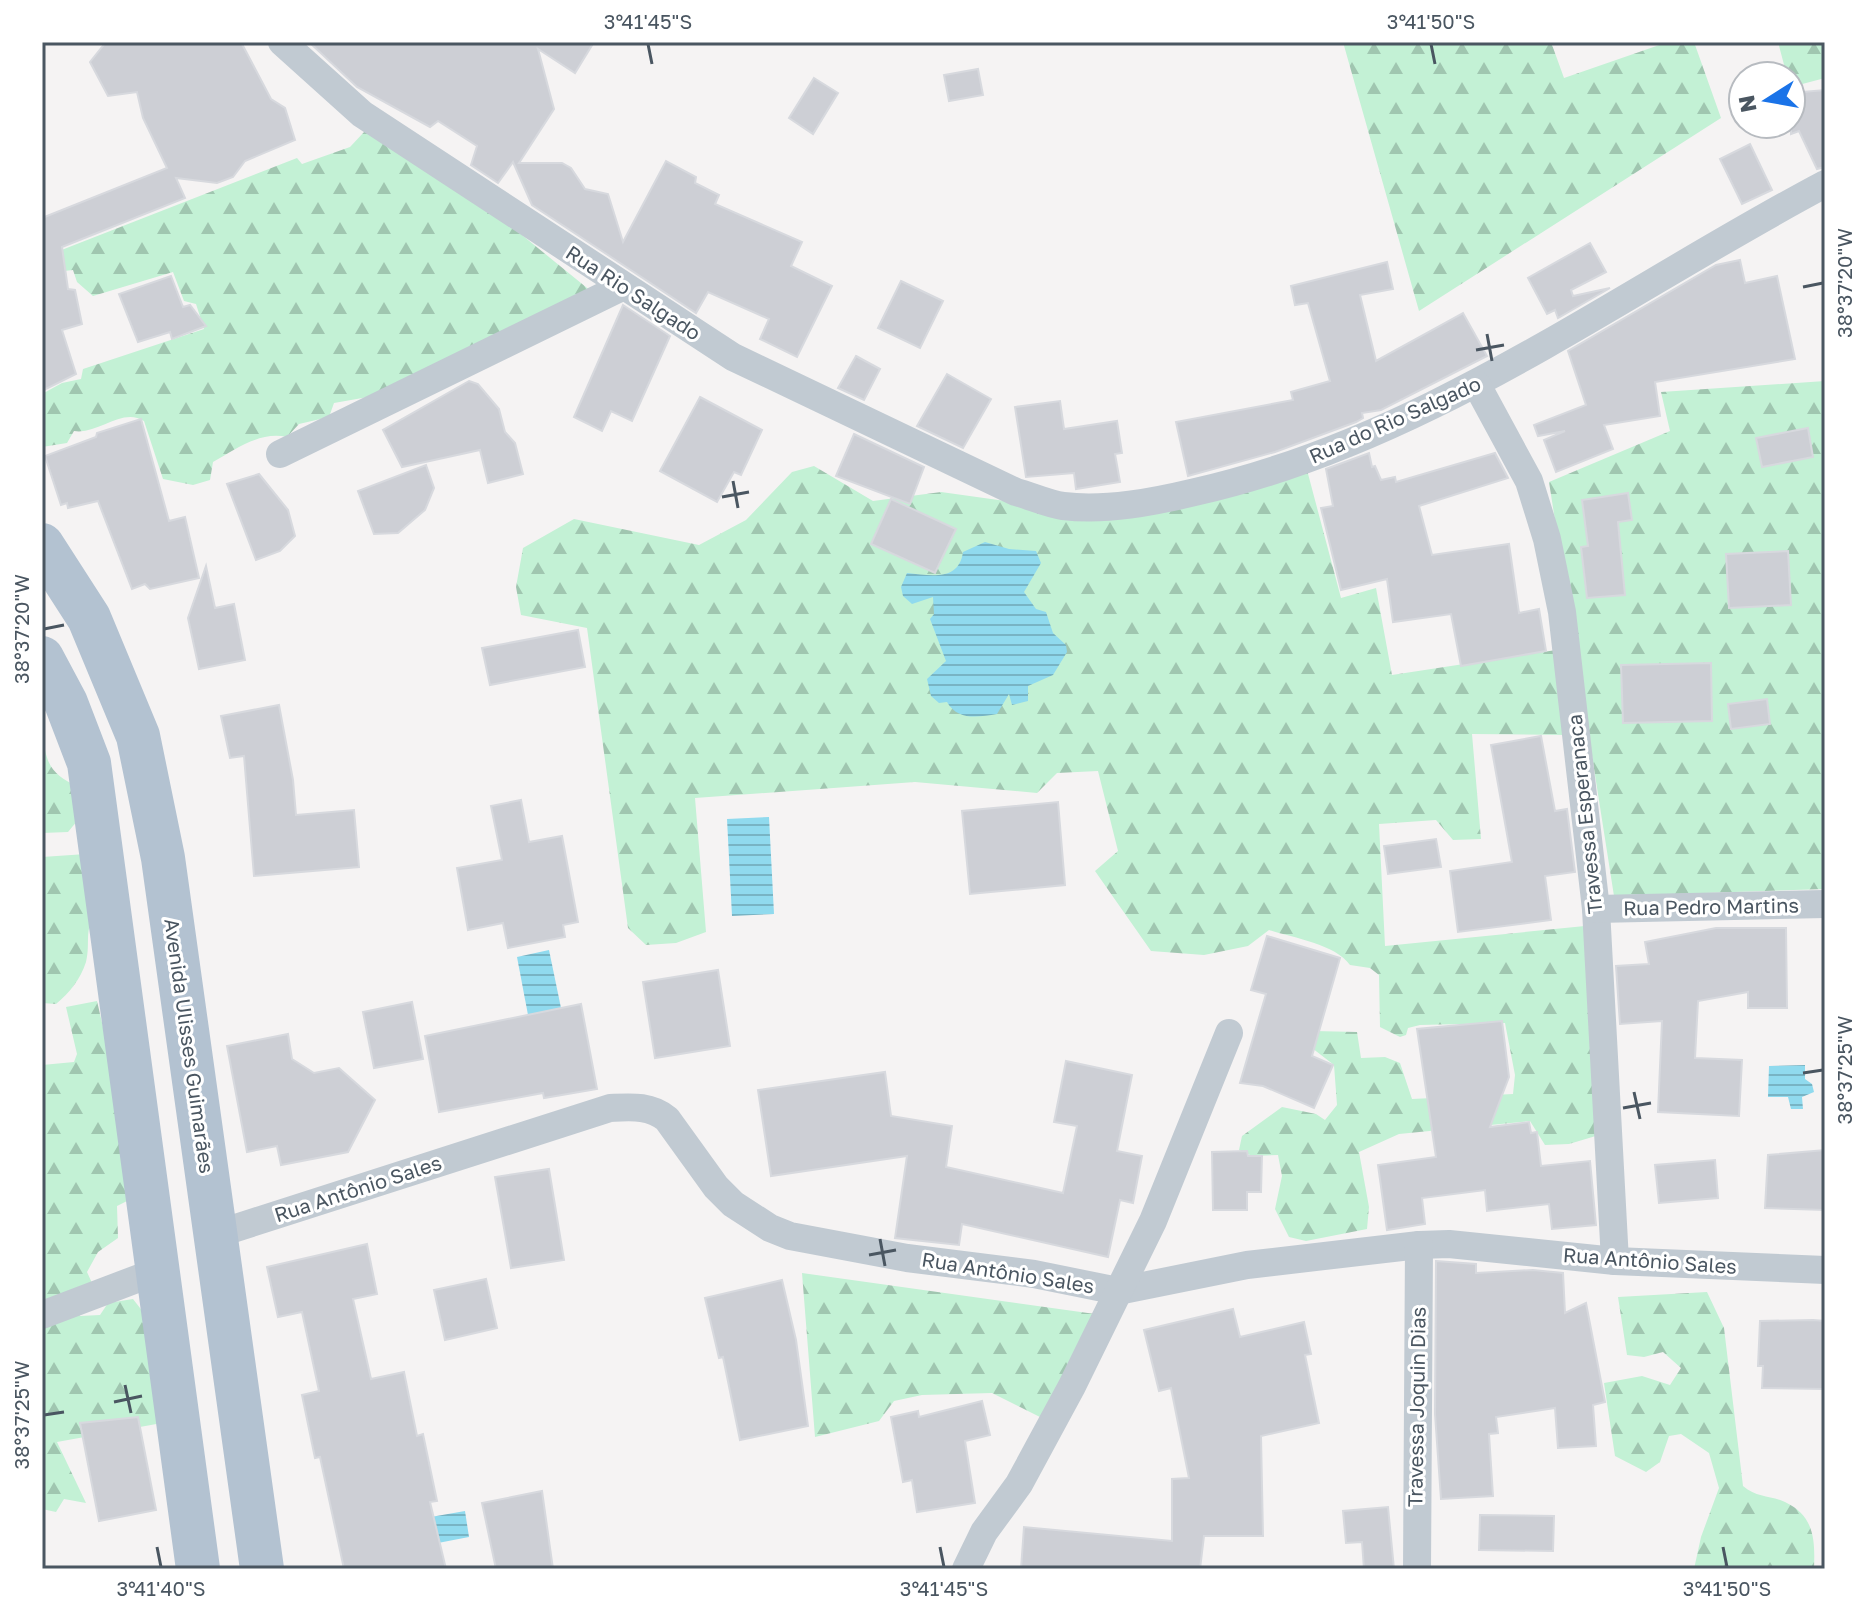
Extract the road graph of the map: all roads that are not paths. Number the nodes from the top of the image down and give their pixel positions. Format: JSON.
{"nodes":[{"id":1,"x":282,"y":42,"type":"edge"},
{"id":2,"x":1825,"y":184,"type":"edge"},
{"id":3,"x":622,"y":287,"type":"junction"},
{"id":4,"x":1477,"y":385,"type":"junction"},
{"id":5,"x":280,"y":454,"type":"dead end"},
{"id":6,"x":1016,"y":492,"type":"joint"},
{"id":7,"x":42,"y":545,"type":"edge"},
{"id":8,"x":42,"y":658,"type":"edge"},
{"id":9,"x":1825,"y":904,"type":"edge"},
{"id":10,"x":1596,"y":909,"type":"junction"},
{"id":11,"x":1229,"y":1033,"type":"dead end"},
{"id":12,"x":214,"y":1235,"type":"junction"},
{"id":13,"x":1419,"y":1245,"type":"junction"},
{"id":14,"x":1615,"y":1261,"type":"junction"},
{"id":15,"x":1825,"y":1270,"type":"edge"},
{"id":16,"x":158,"y":1271,"type":"junction"},
{"id":17,"x":1118,"y":1291,"type":"junction"},
{"id":18,"x":42,"y":1315,"type":"edge"},
{"id":19,"x":262,"y":1562,"type":"edge"},
{"id":20,"x":197,"y":1566,"type":"edge"},
{"id":21,"x":966,"y":1569,"type":"edge"},
{"id":22,"x":1417,"y":1569,"type":"edge"}],
"edges":[{"from":1,"to":3,"type":"street","name":"Rua Rio Salgado"},
{"from":2,"to":4,"type":"street","name":"Rua do Rio Salgado"},
{"from":3,"to":5,"type":"street"},
{"from":3,"to":6,"type":"street","name":"Rua Rio Salgado"},
{"from":4,"to":6,"type":"street","name":"Rua do Rio Salgado"},
{"from":4,"to":10,"type":"street","name":"Travessa Esperanaca"},
{"from":7,"to":12,"type":"main road","name":"Avenida Ulisses Guimarães"},
{"from":8,"to":16,"type":"main road"},
{"from":9,"to":10,"type":"street","name":"Rua Pedro Martins"},
{"from":10,"to":14,"type":"street","name":"Travessa Esperanaca"},
{"from":11,"to":17,"type":"street"},
{"from":12,"to":17,"type":"street","name":"Rua Antônio Sales"},
{"from":12,"to":19,"type":"main road","name":"Avenida Ulisses Guimarães"},
{"from":13,"to":14,"type":"street","name":"Rua Antônio Sales"},
{"from":13,"to":17,"type":"street","name":"Rua Antônio Sales"},
{"from":13,"to":22,"type":"street","name":"Travessa Joquin Dias"},
{"from":14,"to":15,"type":"street","name":"Rua Antônio Sales"},
{"from":16,"to":18,"type":"street"},
{"from":16,"to":20,"type":"main road"},
{"from":17,"to":21,"type":"street"},
{"from":19,"to":20,"type":"main road"}]}
